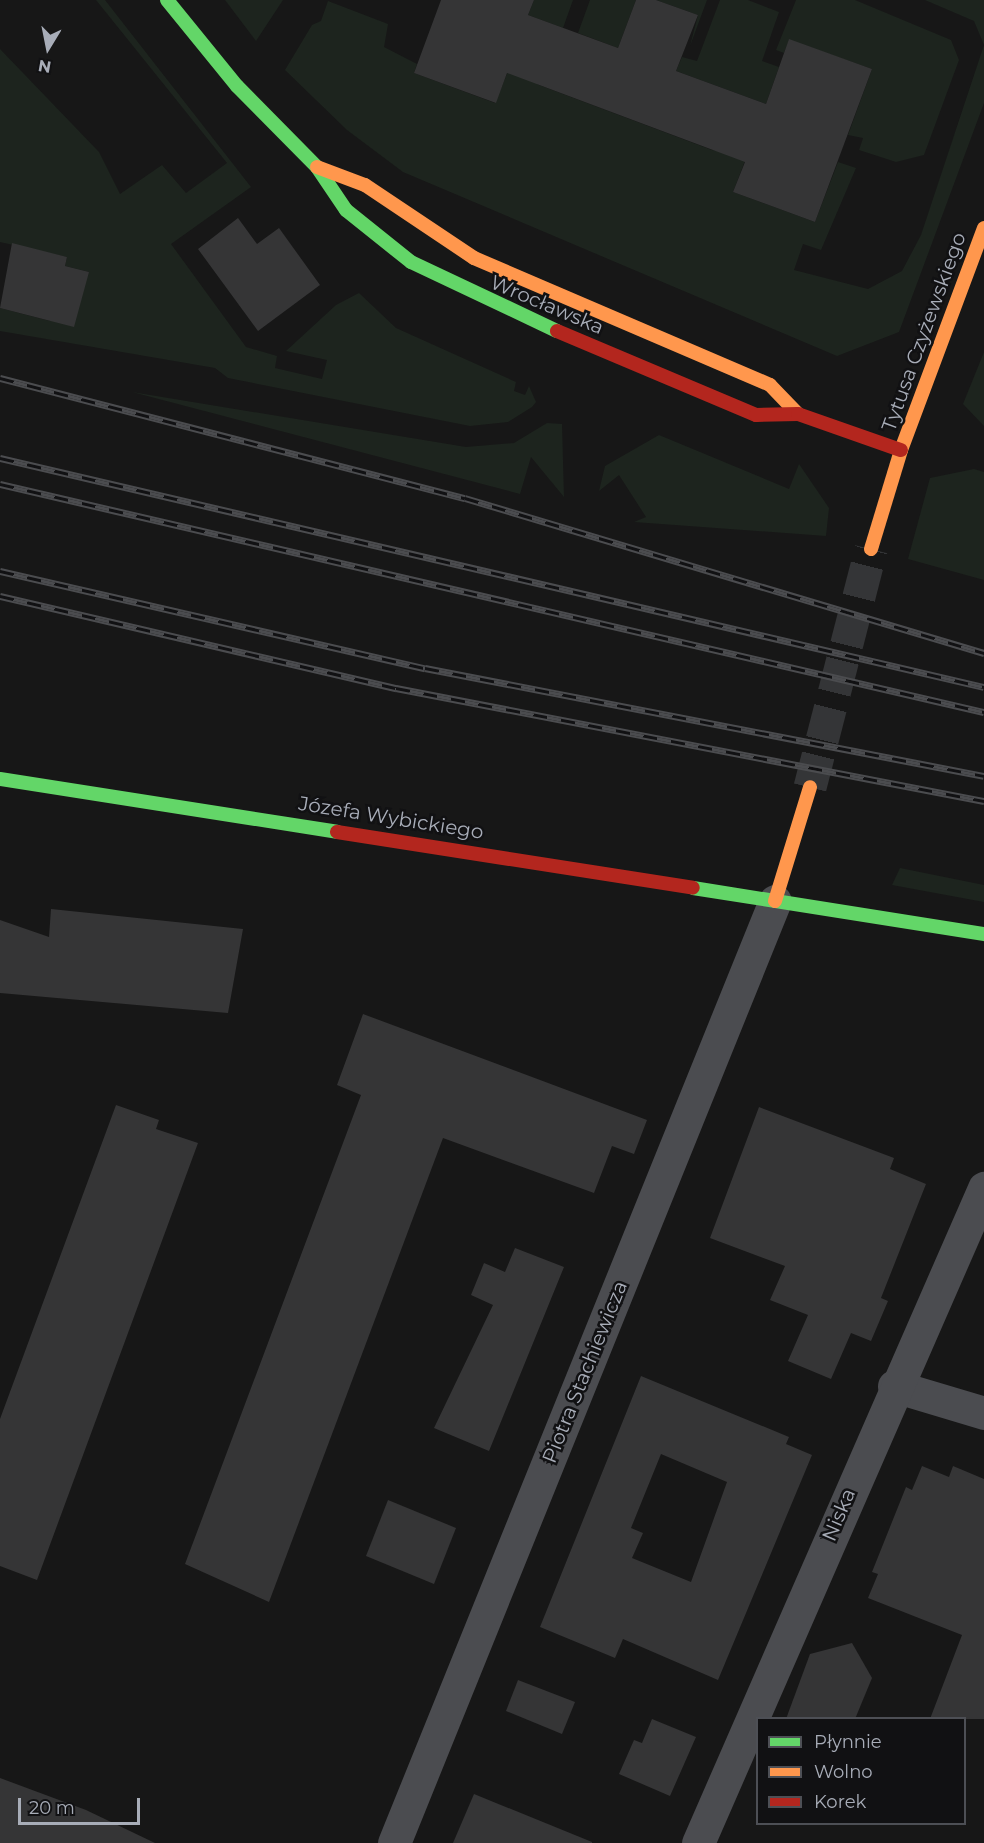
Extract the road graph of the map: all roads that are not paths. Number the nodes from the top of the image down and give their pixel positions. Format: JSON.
{"nodes":[{"id":1,"x":167,"y":0,"type":"edge"},
{"id":2,"x":317,"y":167,"type":"junction"},
{"id":3,"x":984,"y":228,"type":"edge"},
{"id":4,"x":798,"y":414,"type":"junction"},
{"id":5,"x":901,"y":450,"type":"junction"},
{"id":6,"x":871,"y":549,"type":"tunnel mouth"},
{"id":7,"x":0,"y":779,"type":"edge"},
{"id":8,"x":810,"y":787,"type":"tunnel mouth"},
{"id":9,"x":775,"y":901,"type":"junction"},
{"id":10,"x":984,"y":934,"type":"edge"},
{"id":11,"x":984,"y":1188,"type":"edge"},
{"id":12,"x":894,"y":1386,"type":"junction"},
{"id":13,"x":984,"y":1413,"type":"edge"},
{"id":14,"x":394,"y":1843,"type":"edge"},
{"id":15,"x":698,"y":1843,"type":"edge"}],
"edges":[{"from":1,"to":2,"type":"street","name":"Wrocławska"},
{"from":2,"to":4,"type":"street","name":"Wrocławska"},
{"from":2,"to":4,"type":"street","name":"Wrocławska"},
{"from":3,"to":5,"type":"street","name":"Tytusa Czyżewskiego"},
{"from":4,"to":5,"type":"street","name":"Wrocławska"},
{"from":5,"to":6,"type":"street"},
{"from":7,"to":9,"type":"street","name":"Józefa Wybickiego"},
{"from":8,"to":9,"type":"street"},
{"from":9,"to":10,"type":"street","name":"Józefa Wybickiego"},
{"from":9,"to":14,"type":"street","name":"Piotra Stachiewicza"},
{"from":11,"to":12,"type":"street","name":"Niska"},
{"from":12,"to":13,"type":"street"},
{"from":12,"to":15,"type":"street","name":"Niska"}]}
